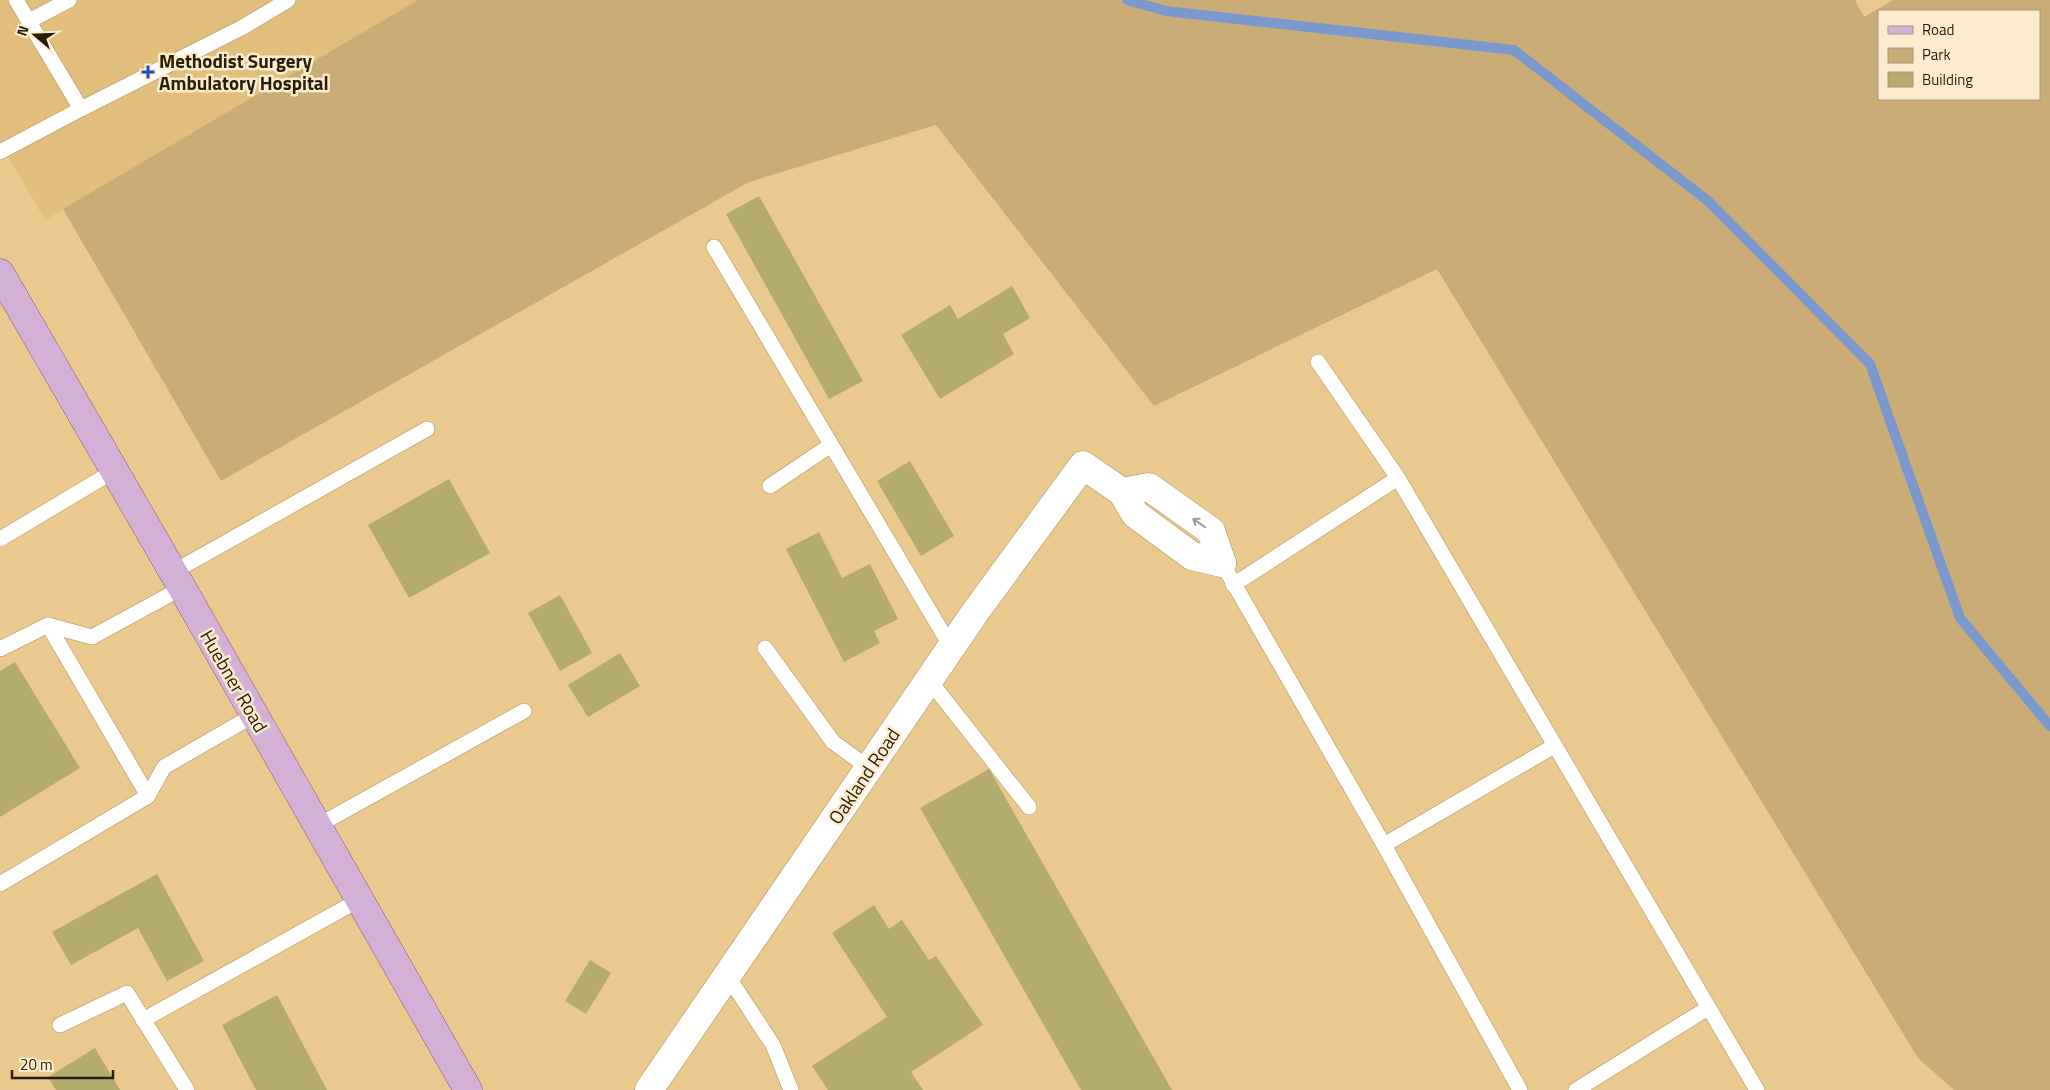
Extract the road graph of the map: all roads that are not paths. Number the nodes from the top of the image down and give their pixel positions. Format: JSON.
{"nodes":[{"id":1,"x":16,"y":0,"type":"edge"},
{"id":2,"x":69,"y":0,"type":"edge"},
{"id":3,"x":288,"y":0,"type":"edge"},
{"id":4,"x":29,"y":21,"type":"junction"},
{"id":5,"x":81,"y":109,"type":"junction"},
{"id":6,"x":0,"y":152,"type":"edge"},
{"id":7,"x":714,"y":248,"type":"dead end"},
{"id":8,"x":0,"y":273,"type":"edge"},
{"id":9,"x":1318,"y":362,"type":"dead end"},
{"id":10,"x":426,"y":429,"type":"dead end"},
{"id":11,"x":831,"y":445,"type":"junction"},
{"id":12,"x":114,"y":471,"type":"junction"},
{"id":13,"x":1398,"y":478,"type":"junction"},
{"id":14,"x":770,"y":486,"type":"dead end"},
{"id":15,"x":0,"y":539,"type":"edge"},
{"id":16,"x":1228,"y":574,"type":"junction"},
{"id":17,"x":177,"y":580,"type":"junction"},
{"id":18,"x":48,"y":625,"type":"junction"},
{"id":19,"x":951,"y":647,"type":"junction"},
{"id":20,"x":765,"y":648,"type":"dead end"},
{"id":21,"x":0,"y":649,"type":"edge"},
{"id":22,"x":930,"y":680,"type":"junction"},
{"id":23,"x":524,"y":711,"type":"dead end"},
{"id":24,"x":254,"y":715,"type":"junction"},
{"id":25,"x":1554,"y":746,"type":"junction"},
{"id":26,"x":869,"y":768,"type":"junction"},
{"id":27,"x":148,"y":796,"type":"junction"},
{"id":28,"x":1029,"y":807,"type":"dead end"},
{"id":29,"x":316,"y":826,"type":"junction"},
{"id":30,"x":1384,"y":846,"type":"junction"},
{"id":31,"x":0,"y":884,"type":"edge"},
{"id":32,"x":359,"y":900,"type":"junction"},
{"id":33,"x":727,"y":975,"type":"junction"},
{"id":34,"x":1708,"y":1008,"type":"junction"},
{"id":35,"x":143,"y":1020,"type":"junction"},
{"id":36,"x":60,"y":1025,"type":"dead end"},
{"id":37,"x":187,"y":1090,"type":"edge"},
{"id":38,"x":468,"y":1090,"type":"edge"},
{"id":39,"x":649,"y":1090,"type":"edge"},
{"id":40,"x":791,"y":1090,"type":"edge"},
{"id":41,"x":1520,"y":1090,"type":"edge"},
{"id":42,"x":1576,"y":1090,"type":"edge"},
{"id":43,"x":1757,"y":1090,"type":"edge"}],
"edges":[{"from":1,"to":4,"type":"lane"},
{"from":2,"to":4,"type":"lane"},
{"from":3,"to":5,"type":"lane"},
{"from":4,"to":5,"type":"lane"},
{"from":5,"to":6,"type":"lane"},
{"from":7,"to":11,"type":"lane"},
{"from":8,"to":12,"type":"main road","name":"Huebner Road"},
{"from":9,"to":13,"type":"lane"},
{"from":10,"to":17,"type":"lane"},
{"from":11,"to":14,"type":"lane"},
{"from":11,"to":19,"type":"lane"},
{"from":12,"to":15,"type":"lane"},
{"from":12,"to":17,"type":"main road","name":"Huebner Road"},
{"from":13,"to":16,"type":"lane"},
{"from":13,"to":25,"type":"lane"},
{"from":16,"to":19,"type":"street","name":"Oakland Road"},
{"from":16,"to":30,"type":"lane"},
{"from":17,"to":18,"type":"lane"},
{"from":17,"to":24,"type":"main road","name":"Huebner Road"},
{"from":18,"to":21,"type":"lane"},
{"from":18,"to":27,"type":"lane"},
{"from":19,"to":22,"type":"street","name":"Oakland Road"},
{"from":20,"to":26,"type":"lane"},
{"from":22,"to":26,"type":"street","name":"Oakland Road"},
{"from":22,"to":28,"type":"lane"},
{"from":23,"to":29,"type":"lane"},
{"from":24,"to":27,"type":"lane"},
{"from":24,"to":29,"type":"main road","name":"Huebner Road"},
{"from":25,"to":30,"type":"lane"},
{"from":25,"to":34,"type":"lane"},
{"from":26,"to":33,"type":"street","name":"Oakland Road"},
{"from":27,"to":31,"type":"lane"},
{"from":29,"to":32,"type":"main road","name":"Huebner Road"},
{"from":30,"to":41,"type":"lane"},
{"from":32,"to":35,"type":"lane"},
{"from":32,"to":38,"type":"main road","name":"Huebner Road"},
{"from":33,"to":39,"type":"street","name":"Oakland Road"},
{"from":33,"to":40,"type":"lane"},
{"from":34,"to":42,"type":"lane"},
{"from":34,"to":43,"type":"lane"},
{"from":35,"to":36,"type":"lane"},
{"from":35,"to":37,"type":"lane"}]}
